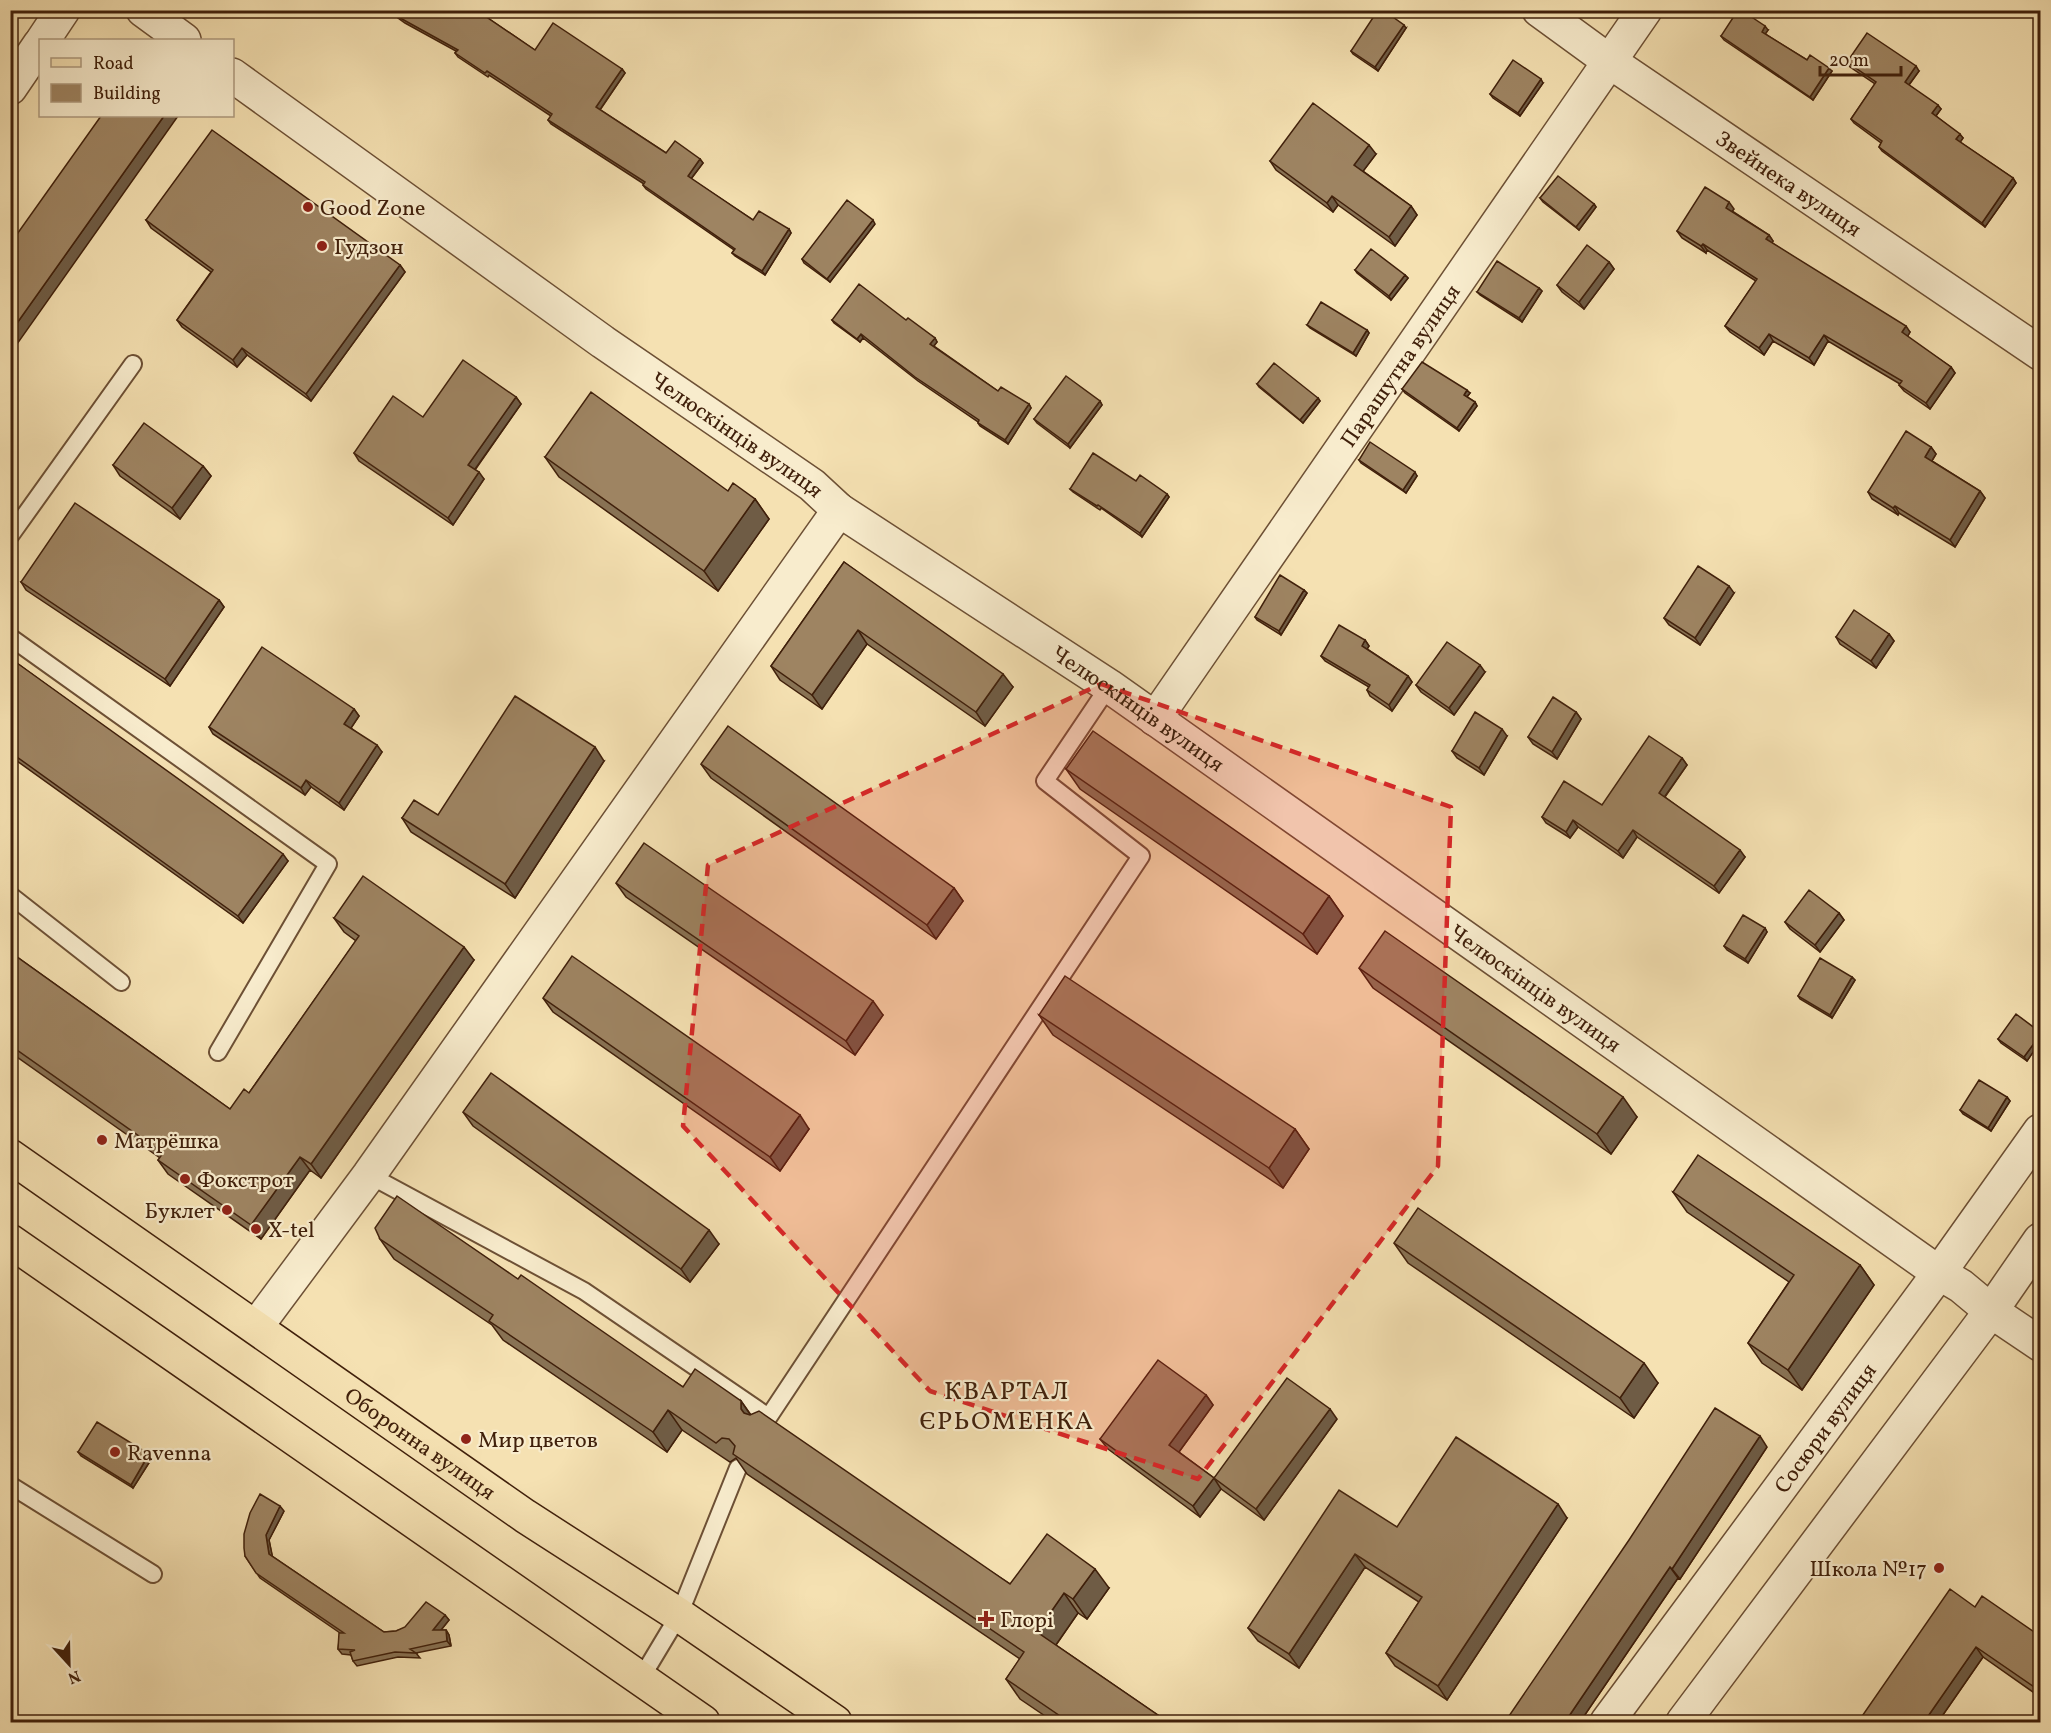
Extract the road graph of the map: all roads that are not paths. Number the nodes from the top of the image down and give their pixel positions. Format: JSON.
{"nodes":[{"id":1,"x":63,"y":10,"type":"edge"},
{"id":2,"x":142,"y":10,"type":"edge"},
{"id":3,"x":1539,"y":10,"type":"edge"},
{"id":4,"x":1645,"y":10,"type":"edge"},
{"id":5,"x":44,"y":39,"type":"edge"},
{"id":6,"x":183,"y":39,"type":"edge"},
{"id":7,"x":39,"y":46,"type":"edge"},
{"id":8,"x":1609,"y":61,"type":"junction"},
{"id":9,"x":234,"y":76,"type":"edge"},
{"id":10,"x":10,"y":88,"type":"edge"},
{"id":11,"x":2040,"y":353,"type":"edge"},
{"id":12,"x":133,"y":364,"type":"dead end"},
{"id":13,"x":839,"y":510,"type":"junction"},
{"id":14,"x":10,"y":536,"type":"edge"},
{"id":15,"x":10,"y":637,"type":"edge"},
{"id":16,"x":1108,"y":686,"type":"junction"},
{"id":17,"x":1155,"y":718,"type":"junction"},
{"id":18,"x":10,"y":895,"type":"edge"},
{"id":19,"x":121,"y":981,"type":"dead end"},
{"id":20,"x":218,"y":1052,"type":"dead end"},
{"id":21,"x":2040,"y":1131,"type":"edge"},
{"id":22,"x":10,"y":1156,"type":"edge"},
{"id":23,"x":369,"y":1175,"type":"junction"},
{"id":24,"x":2040,"y":1240,"type":"edge"},
{"id":25,"x":10,"y":1241,"type":"edge"},
{"id":26,"x":1939,"y":1273,"type":"junction"},
{"id":27,"x":1992,"y":1311,"type":"junction"},
{"id":28,"x":256,"y":1327,"type":"junction"},
{"id":29,"x":2040,"y":1344,"type":"edge"},
{"id":30,"x":738,"y":1468,"type":"edge"},
{"id":31,"x":10,"y":1485,"type":"edge"},
{"id":32,"x":153,"y":1574,"type":"dead end"},
{"id":33,"x":679,"y":1615,"type":"junction"},
{"id":34,"x":640,"y":1680,"type":"junction"},
{"id":35,"x":703,"y":1722,"type":"edge"},
{"id":36,"x":835,"y":1722,"type":"edge"},
{"id":37,"x":1607,"y":1722,"type":"edge"},
{"id":38,"x":1683,"y":1722,"type":"edge"}],
"edges":[{"from":1,"to":5,"type":"street"},
{"from":2,"to":6,"type":"street"},
{"from":3,"to":8,"type":"street","name":"Звейнека вулиця"},
{"from":4,"to":8,"type":"street","name":"Парашутна вулиця"},
{"from":7,"to":10,"type":"street"},
{"from":8,"to":11,"type":"street","name":"Звейнека вулиця"},
{"from":8,"to":17,"type":"street","name":"Парашутна вулиця"},
{"from":9,"to":13,"type":"street","name":"Челюскінців вулиця"},
{"from":12,"to":14,"type":"lane"},
{"from":13,"to":16,"type":"street","name":"Челюскінців вулиця"},
{"from":13,"to":23,"type":"street"},
{"from":15,"to":20,"type":"lane"},
{"from":16,"to":17,"type":"street","name":"Челюскінців вулиця"},
{"from":16,"to":23,"type":"lane"},
{"from":17,"to":26,"type":"street","name":"Челюскінців вулиця"},
{"from":18,"to":19,"type":"lane"},
{"from":21,"to":26,"type":"street","name":"Сосюри вулиця"},
{"from":22,"to":28,"type":"main road","name":"Оборонна вулиця"},
{"from":23,"to":28,"type":"street"},
{"from":24,"to":27,"type":"street"},
{"from":25,"to":34,"type":"main road"},
{"from":26,"to":27,"type":"street","name":"Челюскінців вулиця"},
{"from":26,"to":37,"type":"street","name":"Сосюри вулиця"},
{"from":27,"to":29,"type":"street","name":"Челюскінців вулиця"},
{"from":27,"to":38,"type":"street"},
{"from":28,"to":33,"type":"main road","name":"Оборонна вулиця"},
{"from":30,"to":33,"type":"lane"},
{"from":31,"to":32,"type":"lane"},
{"from":33,"to":34,"type":"lane"},
{"from":33,"to":36,"type":"main road","name":"Оборонна вулиця"},
{"from":34,"to":35,"type":"main road"}]}
